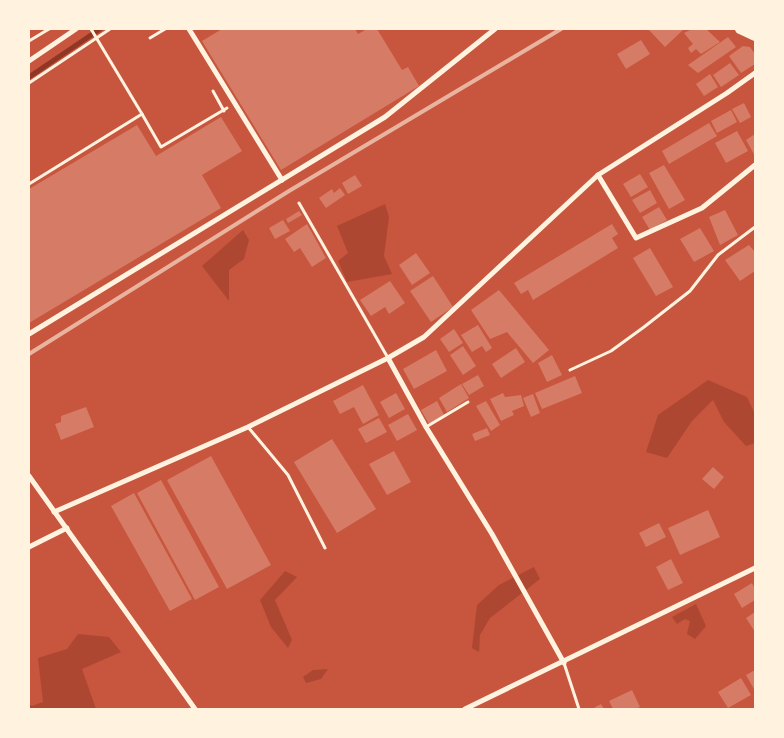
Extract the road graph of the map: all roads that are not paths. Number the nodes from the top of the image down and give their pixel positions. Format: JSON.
{"nodes":[{"id":1,"x":76,"y":29,"type":"edge"},
{"id":2,"x":165,"y":29,"type":"edge"},
{"id":3,"x":189,"y":29,"type":"edge"},
{"id":4,"x":495,"y":29,"type":"edge"},
{"id":5,"x":740,"y":29,"type":"edge"},
{"id":6,"x":755,"y":36,"type":"edge"},
{"id":7,"x":150,"y":38,"type":"dead end"},
{"id":8,"x":29,"y":61,"type":"edge"},
{"id":9,"x":755,"y":73,"type":"edge"},
{"id":10,"x":755,"y":165,"type":"edge"},
{"id":11,"x":598,"y":175,"type":"junction"},
{"id":12,"x":282,"y":180,"type":"junction"},
{"id":13,"x":299,"y":203,"type":"dead end"},
{"id":14,"x":755,"y":227,"type":"edge"},
{"id":15,"x":29,"y":334,"type":"edge"},
{"id":16,"x":388,"y":358,"type":"junction"},
{"id":17,"x":570,"y":370,"type":"dead end"},
{"id":18,"x":468,"y":402,"type":"dead end"},
{"id":19,"x":248,"y":427,"type":"junction"},
{"id":20,"x":426,"y":427,"type":"junction"},
{"id":21,"x":29,"y":476,"type":"edge"},
{"id":22,"x":54,"y":512,"type":"junction"},
{"id":23,"x":67,"y":528,"type":"junction"},
{"id":24,"x":29,"y":547,"type":"edge"},
{"id":25,"x":324,"y":548,"type":"dead end"},
{"id":26,"x":755,"y":568,"type":"edge"},
{"id":27,"x":564,"y":663,"type":"junction"},
{"id":28,"x":195,"y":709,"type":"edge"},
{"id":29,"x":466,"y":709,"type":"edge"},
{"id":30,"x":579,"y":709,"type":"edge"}],
"edges":[{"from":1,"to":8,"type":"street"},
{"from":2,"to":7,"type":"lane"},
{"from":3,"to":12,"type":"street"},
{"from":4,"to":12,"type":"street"},
{"from":5,"to":6,"type":"main road"},
{"from":9,"to":11,"type":"street"},
{"from":10,"to":11,"type":"street"},
{"from":11,"to":16,"type":"street"},
{"from":12,"to":15,"type":"street"},
{"from":13,"to":16,"type":"lane"},
{"from":14,"to":17,"type":"lane"},
{"from":16,"to":19,"type":"street"},
{"from":16,"to":20,"type":"street"},
{"from":18,"to":20,"type":"lane"},
{"from":19,"to":22,"type":"street"},
{"from":19,"to":25,"type":"lane"},
{"from":20,"to":27,"type":"street"},
{"from":21,"to":22,"type":"street"},
{"from":22,"to":23,"type":"street"},
{"from":23,"to":24,"type":"street"},
{"from":23,"to":28,"type":"street"},
{"from":26,"to":27,"type":"street"},
{"from":27,"to":29,"type":"street"},
{"from":27,"to":30,"type":"lane"}]}
